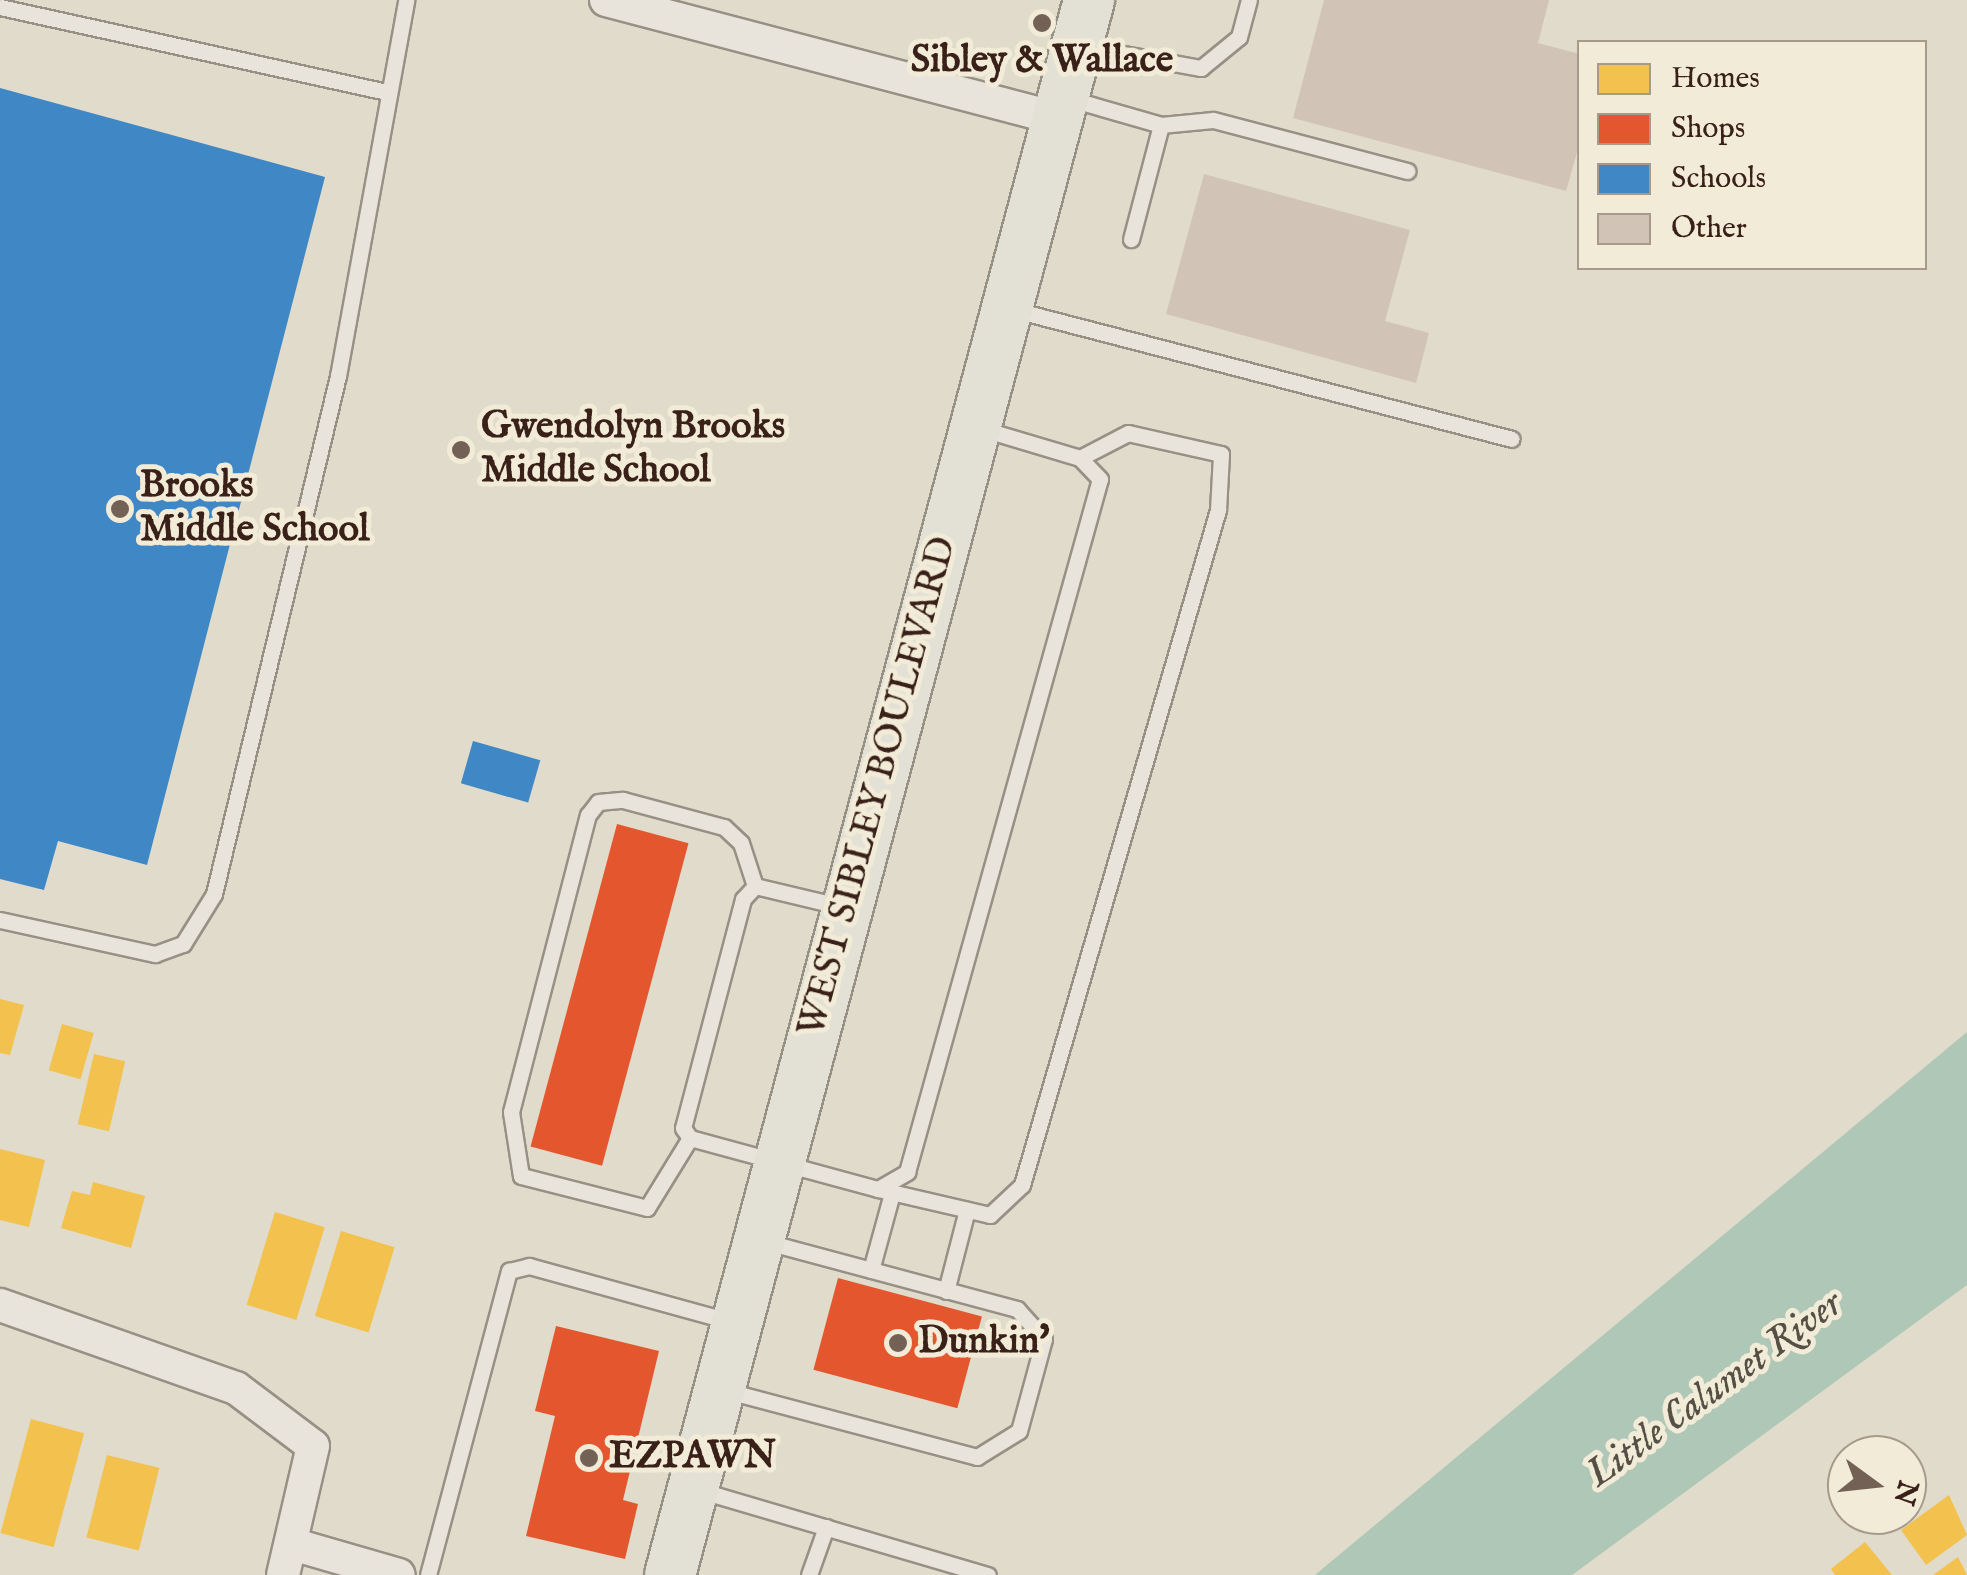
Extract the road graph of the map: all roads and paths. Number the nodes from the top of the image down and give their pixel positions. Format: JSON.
{"nodes":[{"id":1,"x":406,"y":0,"type":"edge"},
{"id":2,"x":606,"y":0,"type":"edge"},
{"id":3,"x":1249,"y":0,"type":"edge"},
{"id":4,"x":0,"y":7,"type":"edge"},
{"id":5,"x":1082,"y":23,"type":"edge"},
{"id":6,"x":388,"y":92,"type":"junction"},
{"id":7,"x":1060,"y":107,"type":"junction"},
{"id":8,"x":1161,"y":125,"type":"junction"},
{"id":9,"x":1407,"y":171,"type":"dead end"},
{"id":10,"x":1131,"y":239,"type":"dead end"},
{"id":11,"x":1006,"y":308,"type":"junction"},
{"id":12,"x":974,"y":426,"type":"junction"},
{"id":13,"x":1512,"y":439,"type":"dead end"},
{"id":14,"x":1080,"y":458,"type":"junction"},
{"id":15,"x":755,"y":886,"type":"junction"},
{"id":16,"x":848,"y":907,"type":"junction"},
{"id":17,"x":0,"y":920,"type":"edge"},
{"id":18,"x":690,"y":1138,"type":"junction"},
{"id":19,"x":780,"y":1161,"type":"junction"},
{"id":20,"x":885,"y":1191,"type":"junction"},
{"id":21,"x":967,"y":1210,"type":"junction"},
{"id":22,"x":759,"y":1240,"type":"junction"},
{"id":23,"x":871,"y":1270,"type":"junction"},
{"id":24,"x":946,"y":1290,"type":"junction"},
{"id":25,"x":0,"y":1305,"type":"edge"},
{"id":26,"x":736,"y":1324,"type":"junction"},
{"id":27,"x":720,"y":1388,"type":"junction"},
{"id":28,"x":693,"y":1488,"type":"junction"},
{"id":29,"x":826,"y":1528,"type":"junction"},
{"id":30,"x":288,"y":1560,"type":"edge"},
{"id":31,"x":400,"y":1575,"type":"edge"},
{"id":32,"x":428,"y":1575,"type":"edge"},
{"id":33,"x":670,"y":1575,"type":"edge"},
{"id":34,"x":809,"y":1575,"type":"edge"},
{"id":35,"x":988,"y":1575,"type":"edge"}],
"edges":[{"from":1,"to":6,"type":"lane"},
{"from":2,"to":7,"type":"street"},
{"from":3,"to":5,"type":"lane"},
{"from":4,"to":6,"type":"lane"},
{"from":5,"to":7,"type":"main road","name":"WEST SIBLEY BOULEVARD"},
{"from":6,"to":17,"type":"lane"},
{"from":7,"to":8,"type":"lane"},
{"from":7,"to":11,"type":"main road","name":"WEST SIBLEY BOULEVARD"},
{"from":8,"to":9,"type":"lane"},
{"from":8,"to":10,"type":"lane"},
{"from":11,"to":12,"type":"main road","name":"WEST SIBLEY BOULEVARD"},
{"from":11,"to":13,"type":"lane"},
{"from":12,"to":14,"type":"lane"},
{"from":12,"to":16,"type":"main road","name":"WEST SIBLEY BOULEVARD"},
{"from":14,"to":20,"type":"lane"},
{"from":14,"to":21,"type":"lane"},
{"from":15,"to":16,"type":"lane"},
{"from":15,"to":18,"type":"lane"},
{"from":15,"to":18,"type":"lane"},
{"from":16,"to":19,"type":"main road","name":"WEST SIBLEY BOULEVARD"},
{"from":18,"to":19,"type":"lane"},
{"from":19,"to":20,"type":"lane"},
{"from":19,"to":22,"type":"main road","name":"WEST SIBLEY BOULEVARD"},
{"from":20,"to":21,"type":"lane"},
{"from":20,"to":23,"type":"lane"},
{"from":21,"to":24,"type":"lane"},
{"from":22,"to":23,"type":"lane"},
{"from":22,"to":26,"type":"main road","name":"WEST SIBLEY BOULEVARD"},
{"from":23,"to":24,"type":"lane"},
{"from":24,"to":27,"type":"lane"},
{"from":25,"to":30,"type":"street"},
{"from":26,"to":27,"type":"main road","name":"WEST SIBLEY BOULEVARD"},
{"from":26,"to":32,"type":"lane"},
{"from":27,"to":28,"type":"main road","name":"WEST SIBLEY BOULEVARD"},
{"from":28,"to":29,"type":"lane"},
{"from":28,"to":33,"type":"main road","name":"WEST SIBLEY BOULEVARD"},
{"from":29,"to":34,"type":"lane"},
{"from":29,"to":35,"type":"lane"},
{"from":30,"to":31,"type":"street"}]}
